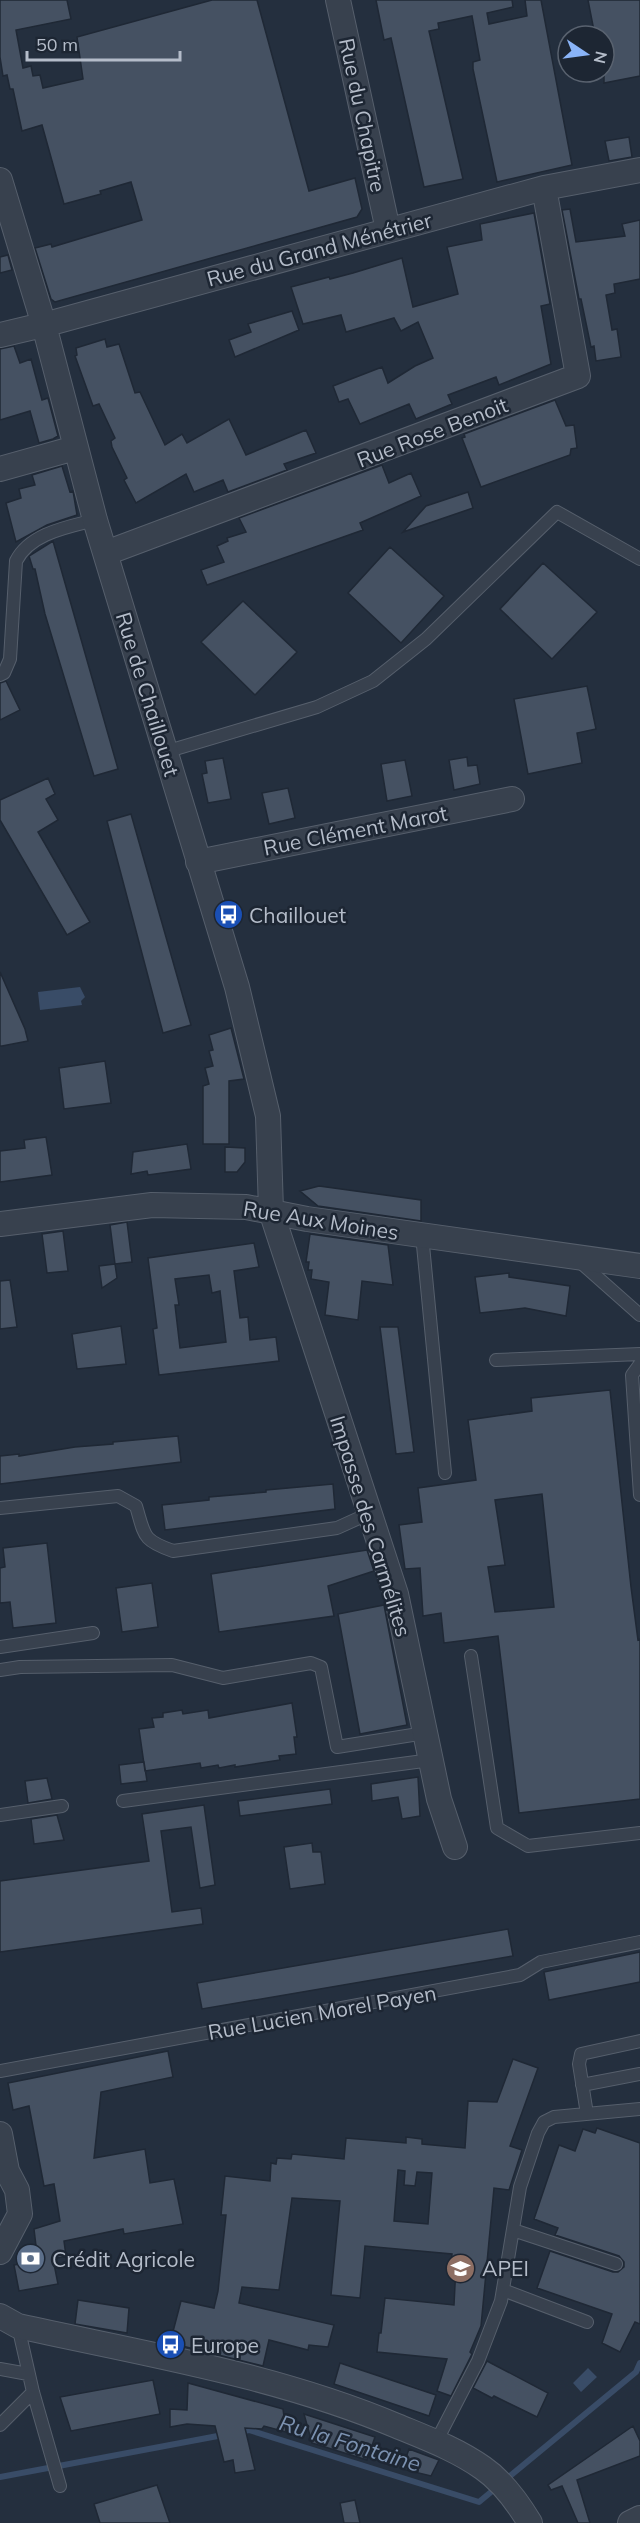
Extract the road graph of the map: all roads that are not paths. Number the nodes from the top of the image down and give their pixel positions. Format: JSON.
{"nodes":[{"id":1,"x":338,"y":0,"type":"edge"},
{"id":2,"x":640,"y":170,"type":"edge"},
{"id":3,"x":0,"y":180,"type":"edge"},
{"id":4,"x":544,"y":188,"type":"junction"},
{"id":5,"x":388,"y":230,"type":"junction"},
{"id":6,"x":44,"y":325,"type":"junction"},
{"id":7,"x":0,"y":335,"type":"edge"},
{"id":8,"x":75,"y":448,"type":"junction"},
{"id":9,"x":0,"y":469,"type":"edge"},
{"id":10,"x":95,"y":520,"type":"junction"},
{"id":11,"x":106,"y":553,"type":"junction"},
{"id":12,"x":640,"y":559,"type":"edge"},
{"id":13,"x":0,"y":675,"type":"edge"},
{"id":14,"x":165,"y":752,"type":"junction"},
{"id":15,"x":512,"y":799,"type":"dead end"},
{"id":16,"x":198,"y":862,"type":"junction"},
{"id":17,"x":271,"y":1211,"type":"junction"},
{"id":18,"x":0,"y":1224,"type":"edge"},
{"id":19,"x":423,"y":1235,"type":"junction"},
{"id":20,"x":573,"y":1257,"type":"junction"},
{"id":21,"x":640,"y":1266,"type":"edge"},
{"id":22,"x":640,"y":1315,"type":"edge"},
{"id":23,"x":640,"y":1354,"type":"edge"},
{"id":24,"x":496,"y":1360,"type":"dead end"},
{"id":25,"x":640,"y":1364,"type":"edge"},
{"id":26,"x":445,"y":1473,"type":"dead end"},
{"id":27,"x":640,"y":1496,"type":"edge"},
{"id":28,"x":0,"y":1508,"type":"edge"},
{"id":29,"x":370,"y":1513,"type":"junction"},
{"id":30,"x":93,"y":1633,"type":"dead end"},
{"id":31,"x":0,"y":1647,"type":"edge"},
{"id":32,"x":471,"y":1656,"type":"dead end"},
{"id":33,"x":0,"y":1670,"type":"edge"},
{"id":34,"x":425,"y":1733,"type":"junction"},
{"id":35,"x":430,"y":1760,"type":"junction"},
{"id":36,"x":123,"y":1801,"type":"dead end"},
{"id":37,"x":62,"y":1806,"type":"dead end"},
{"id":38,"x":0,"y":1815,"type":"edge"},
{"id":39,"x":640,"y":1833,"type":"edge"},
{"id":40,"x":455,"y":1846,"type":"dead end"},
{"id":41,"x":640,"y":1942,"type":"edge"},
{"id":42,"x":640,"y":2041,"type":"edge"},
{"id":43,"x":0,"y":2071,"type":"edge"},
{"id":44,"x":640,"y":2074,"type":"edge"},
{"id":45,"x":582,"y":2085,"type":"junction"},
{"id":46,"x":640,"y":2109,"type":"edge"},
{"id":47,"x":587,"y":2114,"type":"junction"},
{"id":48,"x":0,"y":2134,"type":"edge"},
{"id":49,"x":7,"y":2171,"type":"junction"},
{"id":50,"x":0,"y":2194,"type":"edge"},
{"id":51,"x":513,"y":2230,"type":"junction"},
{"id":52,"x":0,"y":2252,"type":"edge"},
{"id":53,"x":616,"y":2265,"type":"dead end"},
{"id":54,"x":503,"y":2290,"type":"junction"},
{"id":55,"x":9,"y":2321,"type":"edge"},
{"id":56,"x":587,"y":2322,"type":"dead end"},
{"id":57,"x":0,"y":2369,"type":"edge"},
{"id":58,"x":28,"y":2374,"type":"junction"},
{"id":59,"x":33,"y":2392,"type":"junction"},
{"id":60,"x":0,"y":2425,"type":"edge"},
{"id":61,"x":435,"y":2442,"type":"junction"},
{"id":62,"x":60,"y":2486,"type":"dead end"},
{"id":63,"x":640,"y":2518,"type":"edge"},
{"id":64,"x":530,"y":2523,"type":"edge"},
{"id":65,"x":630,"y":2523,"type":"edge"}],
"edges":[{"from":1,"to":5,"type":"street","name":"Rue du Chapitre"},
{"from":2,"to":4,"type":"street","name":"Rue du Grand Ménétrier"},
{"from":3,"to":6,"type":"street","name":"Rue de Chaillouet"},
{"from":4,"to":5,"type":"street","name":"Rue du Grand Ménétrier"},
{"from":4,"to":11,"type":"street","name":"Rue Rose Benoit"},
{"from":5,"to":6,"type":"street","name":"Rue du Grand Ménétrier"},
{"from":6,"to":7,"type":"street","name":"Rue du Grand Ménétrier"},
{"from":6,"to":8,"type":"street","name":"Rue de Chaillouet"},
{"from":8,"to":9,"type":"street"},
{"from":8,"to":10,"type":"street","name":"Rue de Chaillouet"},
{"from":10,"to":11,"type":"street","name":"Rue de Chaillouet"},
{"from":10,"to":13,"type":"lane"},
{"from":11,"to":14,"type":"street","name":"Rue de Chaillouet"},
{"from":12,"to":14,"type":"lane"},
{"from":14,"to":16,"type":"street","name":"Rue de Chaillouet"},
{"from":15,"to":16,"type":"street","name":"Rue Clément Marot"},
{"from":16,"to":17,"type":"street","name":"Rue de Chaillouet"},
{"from":17,"to":18,"type":"street","name":"Rue Aux Moines"},
{"from":17,"to":19,"type":"street","name":"Rue Aux Moines"},
{"from":17,"to":29,"type":"street","name":"Impasse des Carmélites"},
{"from":19,"to":20,"type":"street","name":"Rue Aux Moines"},
{"from":19,"to":26,"type":"lane"},
{"from":20,"to":21,"type":"street","name":"Rue Aux Moines"},
{"from":20,"to":22,"type":"lane"},
{"from":23,"to":24,"type":"lane"},
{"from":25,"to":27,"type":"lane"},
{"from":28,"to":29,"type":"lane"},
{"from":29,"to":34,"type":"street","name":"Impasse des Carmélites"},
{"from":30,"to":31,"type":"lane"},
{"from":32,"to":39,"type":"lane"},
{"from":33,"to":34,"type":"lane"},
{"from":34,"to":35,"type":"street","name":"Impasse des Carmélites"},
{"from":35,"to":36,"type":"lane"},
{"from":35,"to":40,"type":"street","name":"Impasse des Carmélites"},
{"from":37,"to":38,"type":"lane"},
{"from":41,"to":43,"type":"lane","name":"Rue Lucien Morel Payen"},
{"from":42,"to":45,"type":"lane"},
{"from":44,"to":45,"type":"lane"},
{"from":45,"to":47,"type":"lane"},
{"from":46,"to":47,"type":"lane"},
{"from":47,"to":51,"type":"lane"},
{"from":48,"to":49,"type":"street"},
{"from":49,"to":50,"type":"street"},
{"from":49,"to":52,"type":"street"},
{"from":51,"to":53,"type":"lane"},
{"from":51,"to":54,"type":"lane"},
{"from":54,"to":56,"type":"lane"},
{"from":54,"to":61,"type":"lane"},
{"from":55,"to":58,"type":"lane"},
{"from":55,"to":61,"type":"street"},
{"from":57,"to":58,"type":"lane"},
{"from":58,"to":59,"type":"lane"},
{"from":59,"to":60,"type":"lane"},
{"from":59,"to":62,"type":"lane"},
{"from":61,"to":64,"type":"street"},
{"from":63,"to":65,"type":"street"}]}
